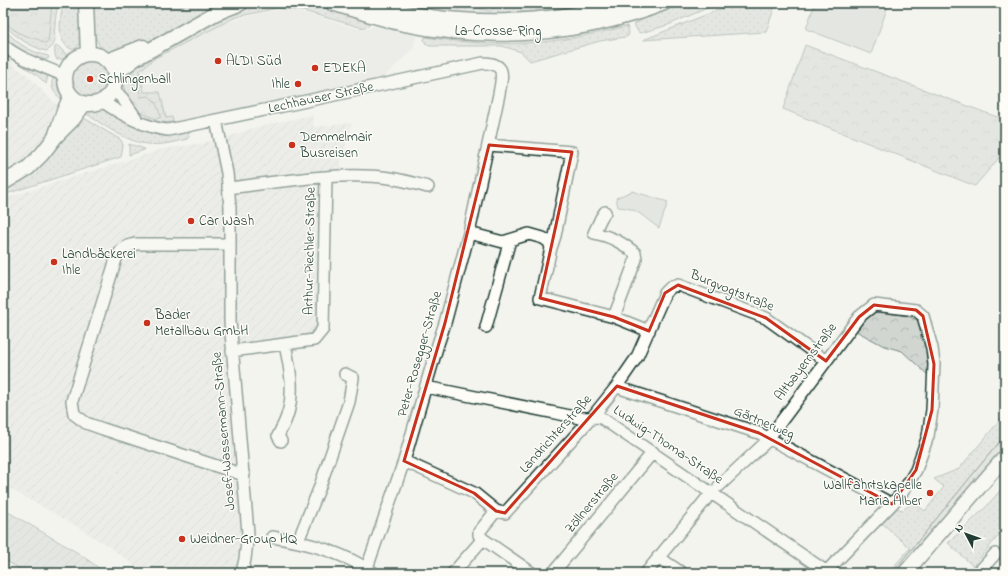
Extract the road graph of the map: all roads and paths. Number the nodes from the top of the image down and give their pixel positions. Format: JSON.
{"nodes":[{"id":1,"x":86,"y":3,"type":"edge"},
{"id":2,"x":222,"y":3,"type":"edge"},
{"id":3,"x":241,"y":3,"type":"edge"},
{"id":4,"x":332,"y":3,"type":"edge"},
{"id":5,"x":362,"y":3,"type":"edge"},
{"id":6,"x":399,"y":3,"type":"edge"},
{"id":7,"x":625,"y":3,"type":"edge"},
{"id":8,"x":664,"y":3,"type":"edge"},
{"id":9,"x":443,"y":18,"type":"junction"},
{"id":10,"x":3,"y":45,"type":"edge"},
{"id":11,"x":88,"y":54,"type":"junction"},
{"id":12,"x":107,"y":61,"type":"junction"},
{"id":13,"x":501,"y":72,"type":"joint"},
{"id":14,"x":115,"y":74,"type":"junction"},
{"id":15,"x":65,"y":76,"type":"junction"},
{"id":16,"x":113,"y":89,"type":"junction"},
{"id":17,"x":71,"y":96,"type":"junction"},
{"id":18,"x":102,"y":101,"type":"junction"},
{"id":19,"x":84,"y":104,"type":"junction"},
{"id":20,"x":137,"y":120,"type":"junction"},
{"id":21,"x":216,"y":120,"type":"junction"},
{"id":22,"x":56,"y":136,"type":"junction"},
{"id":23,"x":489,"y":145,"type":"junction"},
{"id":24,"x":326,"y":177,"type":"junction"},
{"id":25,"x":3,"y":183,"type":"edge"},
{"id":26,"x":428,"y":187,"type":"dead end"},
{"id":27,"x":228,"y":188,"type":"junction"},
{"id":28,"x":606,"y":212,"type":"dead end"},
{"id":29,"x":469,"y":233,"type":"junction"},
{"id":30,"x":510,"y":240,"type":"junction"},
{"id":31,"x":230,"y":244,"type":"junction"},
{"id":32,"x":551,"y":248,"type":"junction"},
{"id":33,"x":665,"y":293,"type":"joint"},
{"id":34,"x":614,"y":317,"type":"junction"},
{"id":35,"x":486,"y":327,"type":"dead end"},
{"id":36,"x":649,"y":331,"type":"junction"},
{"id":37,"x":285,"y":344,"type":"junction"},
{"id":38,"x":232,"y":351,"type":"junction"},
{"id":39,"x":826,"y":361,"type":"junction"},
{"id":40,"x":345,"y":374,"type":"dead end"},
{"id":41,"x":618,"y":386,"type":"junction"},
{"id":42,"x":426,"y":387,"type":"junction"},
{"id":43,"x":593,"y":416,"type":"junction"},
{"id":44,"x":768,"y":438,"type":"junction"},
{"id":45,"x":281,"y":441,"type":"dead end"},
{"id":46,"x":653,"y":452,"type":"junction"},
{"id":47,"x":1005,"y":457,"type":"edge"},
{"id":48,"x":404,"y":461,"type":"junction"},
{"id":49,"x":244,"y":474,"type":"junction"},
{"id":50,"x":715,"y":489,"type":"junction"},
{"id":51,"x":892,"y":504,"type":"junction"},
{"id":52,"x":496,"y":511,"type":"junction"},
{"id":53,"x":272,"y":537,"type":"dead end"},
{"id":54,"x":483,"y":539,"type":"junction"},
{"id":55,"x":298,"y":541,"type":"junction"},
{"id":56,"x":995,"y":554,"type":"dead end"},
{"id":57,"x":658,"y":557,"type":"junction"},
{"id":58,"x":370,"y":571,"type":"edge"},
{"id":59,"x":826,"y":572,"type":"edge"},
{"id":60,"x":242,"y":573,"type":"edge"},
{"id":61,"x":453,"y":573,"type":"edge"},
{"id":62,"x":532,"y":573,"type":"edge"},
{"id":63,"x":553,"y":573,"type":"edge"},
{"id":64,"x":646,"y":573,"type":"edge"},
{"id":65,"x":682,"y":573,"type":"edge"},
{"id":66,"x":905,"y":573,"type":"edge"},
{"id":67,"x":978,"y":573,"type":"edge"}],
"edges":[{"from":1,"to":11,"type":"main road"},
{"from":2,"to":12,"type":"main road"},
{"from":3,"to":14,"type":"main road"},
{"from":4,"to":8,"type":"main road","name":"La-Crosse-Ring"},
{"from":5,"to":9,"type":"main road"},
{"from":6,"to":9,"type":"main road"},
{"from":7,"to":9,"type":"main road","name":"La-Crosse-Ring"},
{"from":10,"to":15,"type":"street"},
{"from":11,"to":12,"type":"main road"},
{"from":11,"to":15,"type":"main road"},
{"from":12,"to":14,"type":"main road"},
{"from":13,"to":21,"type":"street","name":"Lechhauser Straße"},
{"from":13,"to":23,"type":"street","name":"Peter-Rosegger-Straße"},
{"from":14,"to":16,"type":"main road"},
{"from":15,"to":17,"type":"main road"},
{"from":16,"to":18,"type":"main road"},
{"from":16,"to":20,"type":"street"},
{"from":17,"to":19,"type":"main road"},
{"from":17,"to":22,"type":"main road"},
{"from":18,"to":19,"type":"main road"},
{"from":18,"to":20,"type":"street","name":"Lechhauser Straße"},
{"from":19,"to":22,"type":"main road"},
{"from":20,"to":21,"type":"street","name":"Lechhauser Straße"},
{"from":21,"to":27,"type":"street","name":"Josef-Wassermann-Straße"},
{"from":22,"to":25,"type":"main road"},
{"from":23,"to":29,"type":"street","name":"Peter-Rosegger-Straße"},
{"from":23,"to":32,"type":"street"},
{"from":24,"to":26,"type":"street","name":"Arthur-Piechler-Straße"},
{"from":24,"to":27,"type":"street","name":"Arthur-Piechler-Straße"},
{"from":24,"to":37,"type":"street","name":"Arthur-Piechler-Straße"},
{"from":27,"to":31,"type":"street","name":"Josef-Wassermann-Straße"},
{"from":28,"to":34,"type":"street"},
{"from":29,"to":30,"type":"street"},
{"from":29,"to":42,"type":"street","name":"Peter-Rosegger-Straße"},
{"from":30,"to":32,"type":"street"},
{"from":30,"to":35,"type":"street"},
{"from":31,"to":38,"type":"street","name":"Josef-Wassermann-Straße"},
{"from":31,"to":49,"type":"street"},
{"from":32,"to":34,"type":"street"},
{"from":33,"to":36,"type":"street","name":"Landrichterstraße"},
{"from":33,"to":39,"type":"street","name":"Burgvogtstraße"},
{"from":34,"to":36,"type":"street"},
{"from":36,"to":41,"type":"street","name":"Landrichterstraße"},
{"from":37,"to":38,"type":"street","name":"Arthur-Piechler-Straße"},
{"from":37,"to":45,"type":"street"},
{"from":38,"to":49,"type":"street","name":"Josef-Wassermann-Straße"},
{"from":39,"to":44,"type":"street","name":"Altbayernstraße"},
{"from":39,"to":51,"type":"street","name":"Altbayernstraße"},
{"from":40,"to":55,"type":"street"},
{"from":41,"to":43,"type":"street","name":"Landrichterstraße"},
{"from":41,"to":44,"type":"street","name":"Gärtnerweg"},
{"from":42,"to":43,"type":"street","name":"Ludwig-Thoma-Straße"},
{"from":42,"to":48,"type":"street","name":"Peter-Rosegger-Straße"},
{"from":43,"to":46,"type":"street","name":"Ludwig-Thoma-Straße"},
{"from":43,"to":52,"type":"street","name":"Landrichterstraße"},
{"from":44,"to":50,"type":"street","name":"Altbayernstraße"},
{"from":44,"to":51,"type":"street","name":"Gärtnerweg"},
{"from":46,"to":50,"type":"street","name":"Ludwig-Thoma-Straße"},
{"from":46,"to":63,"type":"street","name":"Zöllnerstraße"},
{"from":47,"to":66,"type":"main road"},
{"from":48,"to":52,"type":"street"},
{"from":48,"to":58,"type":"street","name":"Peter-Rosegger-Straße"},
{"from":49,"to":60,"type":"street","name":"Josef-Wassermann-Straße"},
{"from":50,"to":57,"type":"street","name":"Altbayernstraße"},
{"from":50,"to":59,"type":"street","name":"Ludwig-Thoma-Straße"},
{"from":51,"to":59,"type":"street"},
{"from":52,"to":54,"type":"street"},
{"from":53,"to":55,"type":"street"},
{"from":54,"to":61,"type":"street"},
{"from":54,"to":62,"type":"street"},
{"from":55,"to":58,"type":"street"},
{"from":56,"to":67,"type":"street"},
{"from":57,"to":64,"type":"street","name":"Altbayernstraße"},
{"from":57,"to":65,"type":"street"}]}
